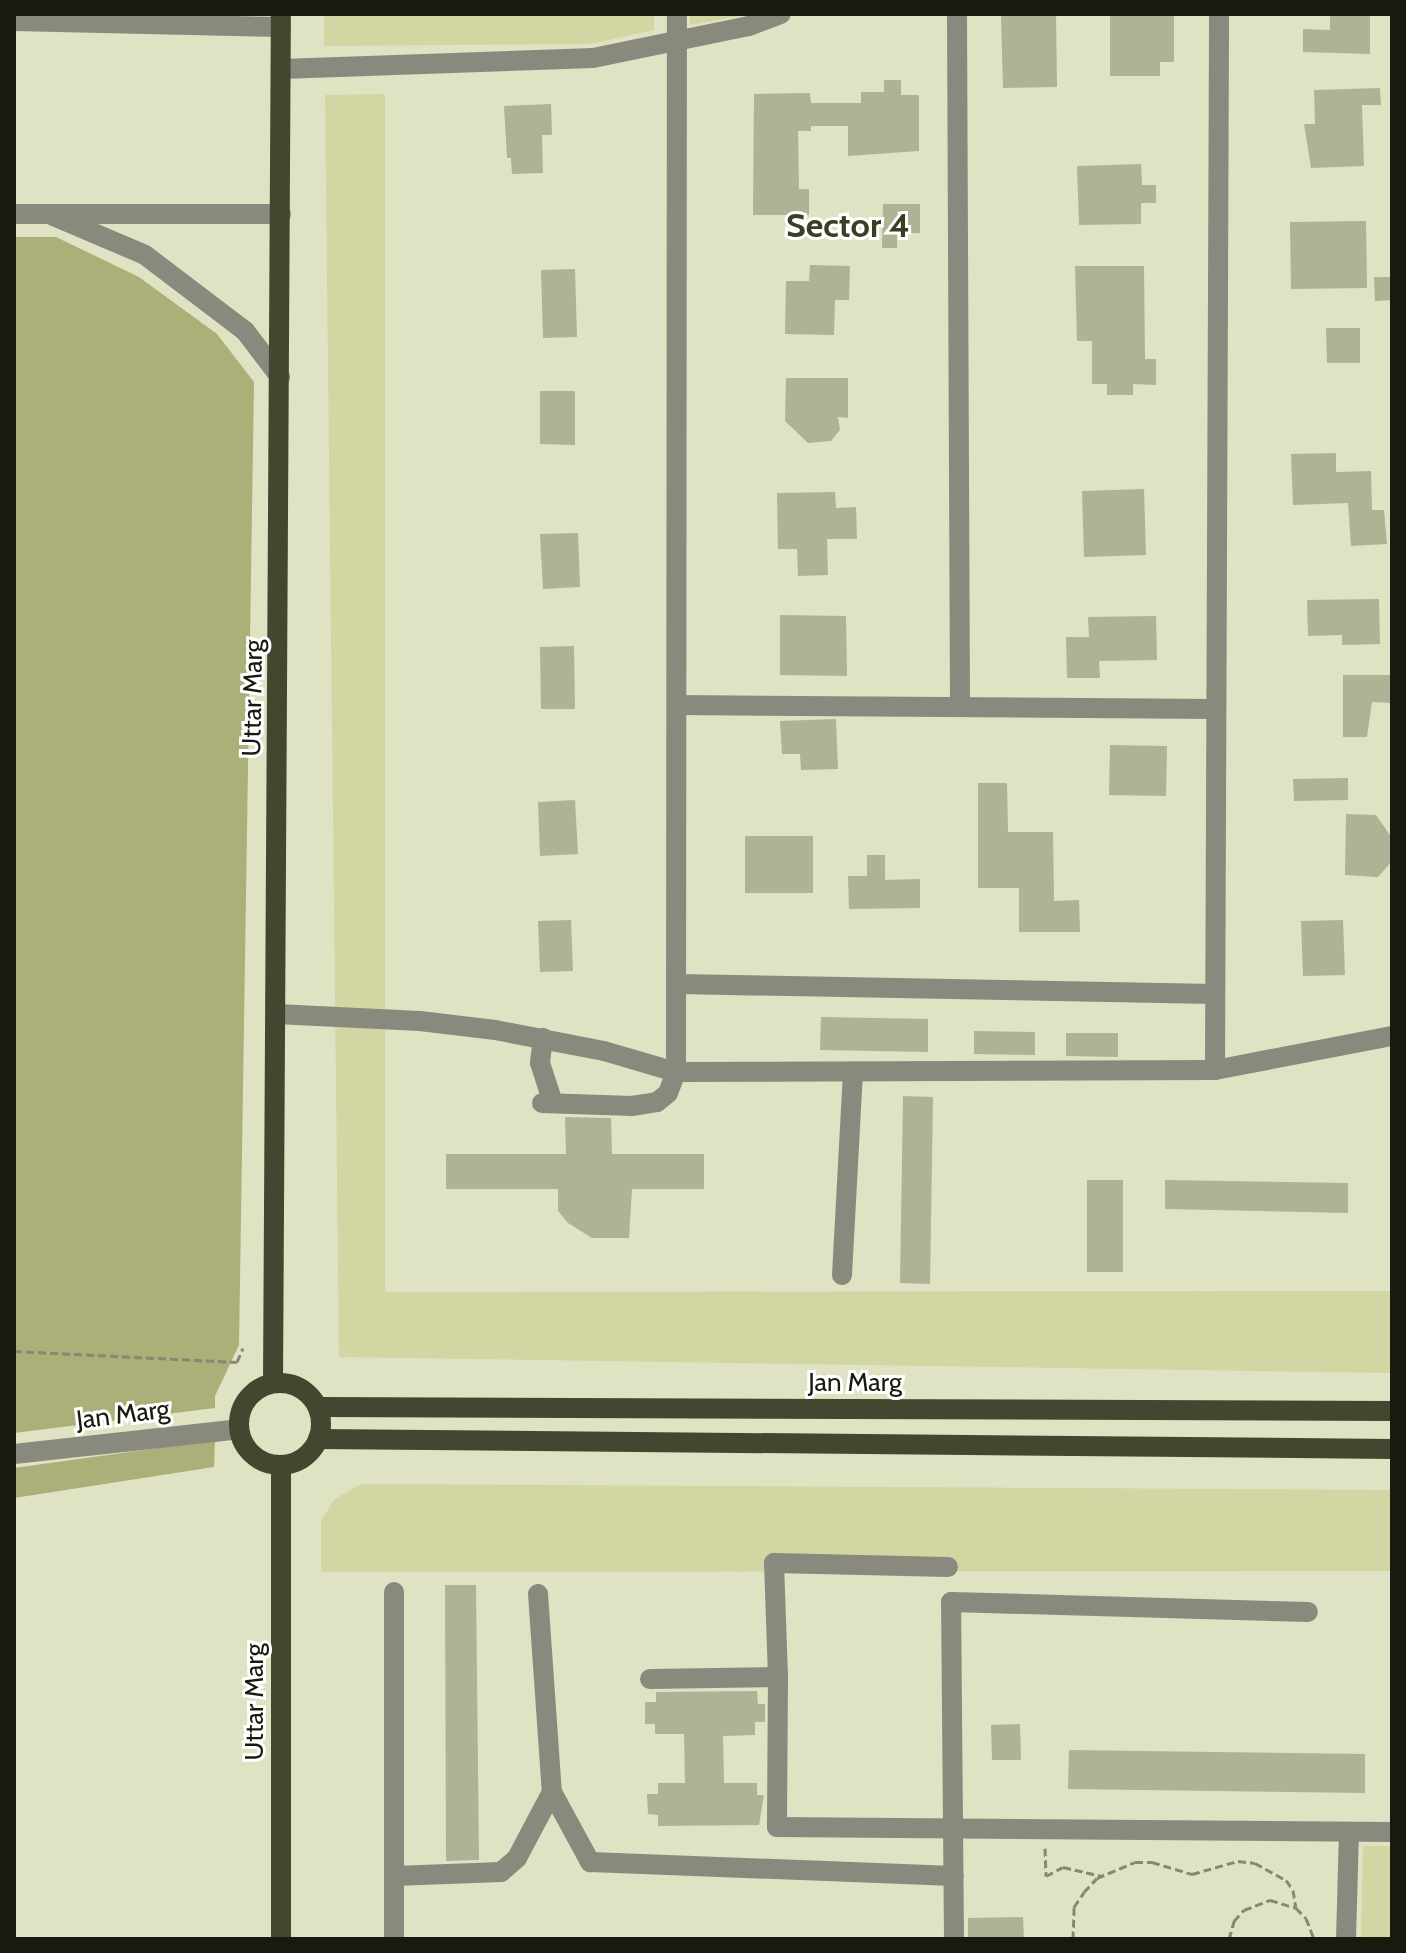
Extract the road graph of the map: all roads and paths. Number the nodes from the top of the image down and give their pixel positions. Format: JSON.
{"nodes":[{"id":1,"x":677,"y":14,"type":"edge"},
{"id":2,"x":781,"y":14,"type":"edge"},
{"id":3,"x":957,"y":14,"type":"edge"},
{"id":4,"x":1219,"y":14,"type":"edge"},
{"id":5,"x":14,"y":21,"type":"edge"},
{"id":6,"x":281,"y":21,"type":"edge"},
{"id":7,"x":677,"y":41,"type":"junction"},
{"id":8,"x":281,"y":69,"type":"junction"},
{"id":9,"x":14,"y":214,"type":"edge"},
{"id":10,"x":49,"y":214,"type":"junction"},
{"id":11,"x":281,"y":214,"type":"junction"},
{"id":12,"x":280,"y":377,"type":"junction"},
{"id":13,"x":677,"y":705,"type":"junction"},
{"id":14,"x":960,"y":707,"type":"junction"},
{"id":15,"x":1215,"y":709,"type":"junction"},
{"id":16,"x":677,"y":984,"type":"junction"},
{"id":17,"x":1214,"y":994,"type":"junction"},
{"id":18,"x":276,"y":1014,"type":"junction"},
{"id":19,"x":1392,"y":1036,"type":"edge"},
{"id":20,"x":543,"y":1038,"type":"junction"},
{"id":21,"x":1215,"y":1070,"type":"junction"},
{"id":22,"x":676,"y":1072,"type":"junction"},
{"id":23,"x":853,"y":1073,"type":"junction"},
{"id":24,"x":842,"y":1275,"type":"dead end"},
{"id":25,"x":243,"y":1348,"type":"dead end"},
{"id":26,"x":14,"y":1351,"type":"edge"},
{"id":27,"x":273,"y":1383,"type":"junction"},
{"id":28,"x":318,"y":1407,"type":"junction"},
{"id":29,"x":1392,"y":1411,"type":"edge"},
{"id":30,"x":239,"y":1429,"type":"junction"},
{"id":31,"x":318,"y":1439,"type":"junction"},
{"id":32,"x":1392,"y":1449,"type":"edge"},
{"id":33,"x":14,"y":1454,"type":"edge"},
{"id":34,"x":281,"y":1465,"type":"junction"},
{"id":35,"x":394,"y":1592,"type":"dead end"},
{"id":36,"x":538,"y":1594,"type":"dead end"},
{"id":37,"x":951,"y":1602,"type":"junction"},
{"id":38,"x":1308,"y":1612,"type":"dead end"},
{"id":39,"x":778,"y":1677,"type":"junction"},
{"id":40,"x":650,"y":1679,"type":"dead end"},
{"id":41,"x":552,"y":1792,"type":"junction"},
{"id":42,"x":954,"y":1827,"type":"junction"},
{"id":43,"x":1044,"y":1829,"type":"junction"},
{"id":44,"x":1349,"y":1832,"type":"junction"},
{"id":45,"x":1392,"y":1832,"type":"edge"},
{"id":46,"x":394,"y":1876,"type":"junction"},
{"id":47,"x":954,"y":1876,"type":"junction"},
{"id":48,"x":1102,"y":1876,"type":"junction"},
{"id":49,"x":1296,"y":1908,"type":"junction"},
{"id":50,"x":281,"y":1939,"type":"edge"},
{"id":51,"x":394,"y":1939,"type":"edge"},
{"id":52,"x":954,"y":1939,"type":"edge"},
{"id":53,"x":1073,"y":1939,"type":"edge"},
{"id":54,"x":1229,"y":1939,"type":"edge"},
{"id":55,"x":1314,"y":1939,"type":"edge"},
{"id":56,"x":1346,"y":1939,"type":"edge"}],
"edges":[{"from":1,"to":7,"type":"street"},
{"from":2,"to":7,"type":"street"},
{"from":3,"to":14,"type":"street"},
{"from":4,"to":15,"type":"street"},
{"from":5,"to":6,"type":"street"},
{"from":6,"to":8,"type":"main road","name":"Uttar Marg"},
{"from":7,"to":8,"type":"street"},
{"from":7,"to":13,"type":"street"},
{"from":8,"to":11,"type":"main road","name":"Uttar Marg"},
{"from":9,"to":10,"type":"street"},
{"from":10,"to":11,"type":"street"},
{"from":10,"to":12,"type":"street"},
{"from":11,"to":12,"type":"main road","name":"Uttar Marg"},
{"from":12,"to":18,"type":"main road","name":"Uttar Marg"},
{"from":13,"to":14,"type":"street"},
{"from":13,"to":16,"type":"street"},
{"from":14,"to":15,"type":"street"},
{"from":15,"to":17,"type":"street"},
{"from":16,"to":17,"type":"street"},
{"from":16,"to":22,"type":"street"},
{"from":17,"to":21,"type":"street"},
{"from":18,"to":20,"type":"street"},
{"from":18,"to":27,"type":"main road","name":"Uttar Marg"},
{"from":19,"to":21,"type":"street"},
{"from":20,"to":22,"type":"street"},
{"from":20,"to":22,"type":"street"},
{"from":21,"to":23,"type":"street"},
{"from":22,"to":23,"type":"street"},
{"from":23,"to":24,"type":"street"},
{"from":25,"to":26,"type":"path"},
{"from":27,"to":28,"type":"main road"},
{"from":27,"to":30,"type":"main road"},
{"from":28,"to":29,"type":"main road","name":"Jan Marg"},
{"from":28,"to":31,"type":"main road"},
{"from":30,"to":33,"type":"street","name":"Jan Marg"},
{"from":30,"to":34,"type":"main road"},
{"from":31,"to":32,"type":"main road"},
{"from":31,"to":34,"type":"main road"},
{"from":34,"to":50,"type":"main road","name":"Uttar Marg"},
{"from":35,"to":46,"type":"street"},
{"from":36,"to":41,"type":"street"},
{"from":37,"to":38,"type":"street"},
{"from":37,"to":39,"type":"street"},
{"from":37,"to":42,"type":"street"},
{"from":39,"to":40,"type":"street"},
{"from":39,"to":42,"type":"street"},
{"from":41,"to":46,"type":"street"},
{"from":41,"to":47,"type":"street"},
{"from":42,"to":43,"type":"street"},
{"from":42,"to":47,"type":"street"},
{"from":43,"to":44,"type":"street"},
{"from":43,"to":48,"type":"path"},
{"from":44,"to":45,"type":"street"},
{"from":44,"to":56,"type":"street"},
{"from":46,"to":51,"type":"street"},
{"from":47,"to":52,"type":"street"},
{"from":48,"to":49,"type":"path"},
{"from":48,"to":53,"type":"path"},
{"from":49,"to":54,"type":"path"},
{"from":49,"to":55,"type":"path"}]}
